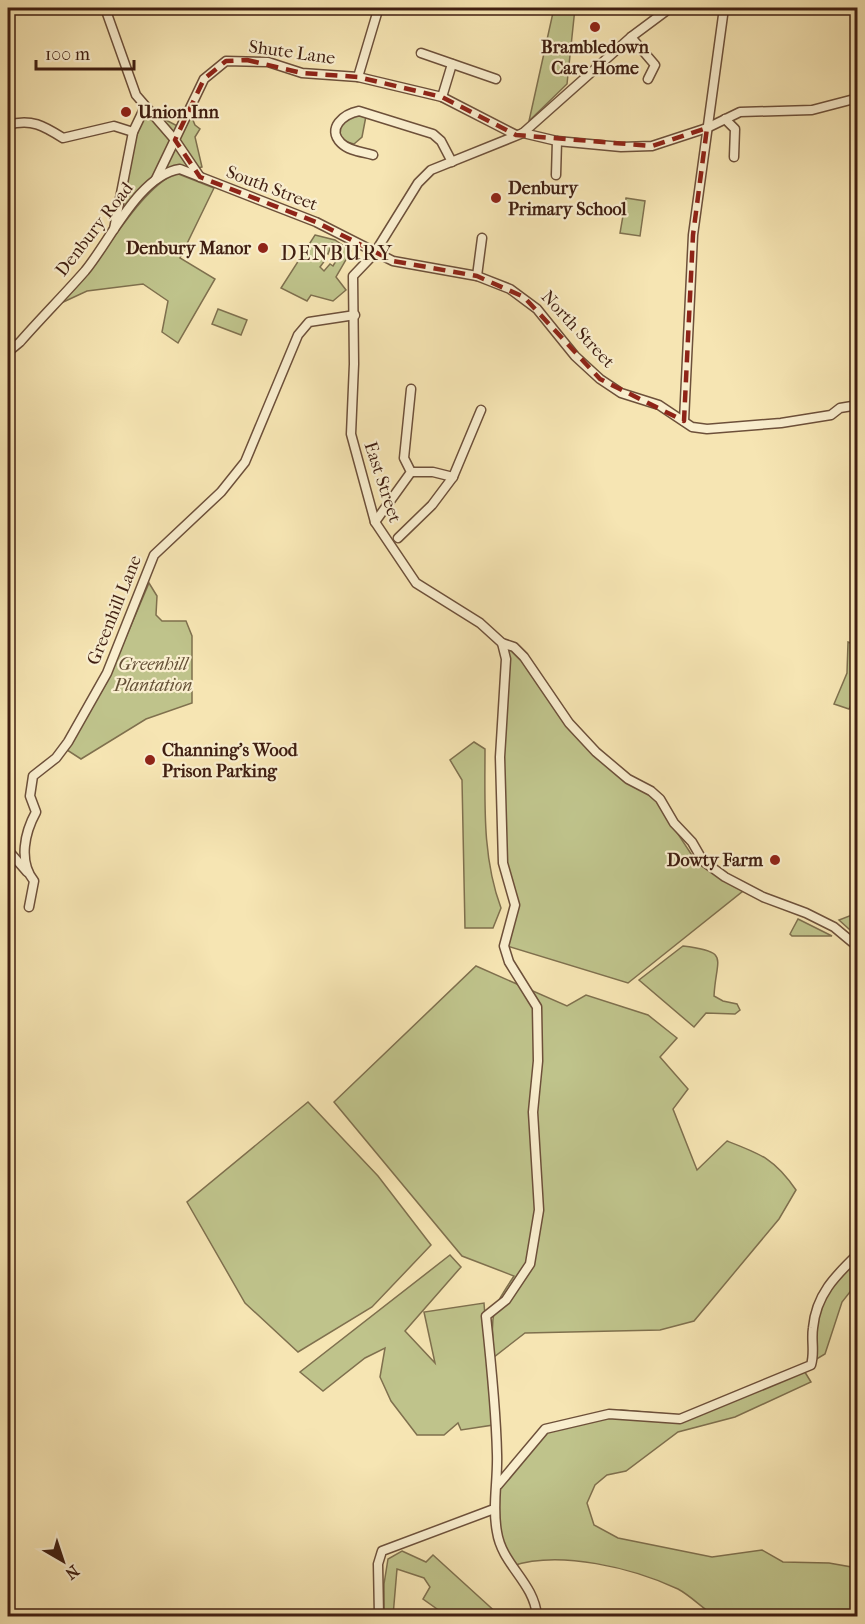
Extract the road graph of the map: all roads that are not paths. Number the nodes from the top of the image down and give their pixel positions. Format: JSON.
{"nodes":[{"id":1,"x":105,"y":8,"type":"edge"},
{"id":2,"x":670,"y":8,"type":"edge"},
{"id":3,"x":724,"y":8,"type":"edge"},
{"id":4,"x":378,"y":10,"type":"dead end"},
{"id":5,"x":631,"y":37,"type":"junction"},
{"id":6,"x":421,"y":53,"type":"dead end"},
{"id":7,"x":452,"y":64,"type":"junction"},
{"id":8,"x":358,"y":77,"type":"junction"},
{"id":9,"x":496,"y":79,"type":"dead end"},
{"id":10,"x":648,"y":79,"type":"dead end"},
{"id":11,"x":442,"y":97,"type":"junction"},
{"id":12,"x":858,"y":98,"type":"edge"},
{"id":13,"x":145,"y":107,"type":"junction"},
{"id":14,"x":725,"y":119,"type":"junction"},
{"id":15,"x":8,"y":125,"type":"edge"},
{"id":16,"x":706,"y":128,"type":"junction"},
{"id":17,"x":133,"y":132,"type":"junction"},
{"id":18,"x":520,"y":134,"type":"junction"},
{"id":19,"x":175,"y":140,"type":"junction"},
{"id":20,"x":364,"y":141,"type":"dead end"},
{"id":21,"x":557,"y":141,"type":"junction"},
{"id":22,"x":362,"y":152,"type":"junction"},
{"id":23,"x":373,"y":155,"type":"dead end"},
{"id":24,"x":734,"y":157,"type":"dead end"},
{"id":25,"x":452,"y":162,"type":"junction"},
{"id":26,"x":555,"y":175,"type":"dead end"},
{"id":27,"x":200,"y":177,"type":"junction"},
{"id":28,"x":156,"y":179,"type":"junction"},
{"id":29,"x":114,"y":229,"type":"junction"},
{"id":30,"x":482,"y":238,"type":"dead end"},
{"id":31,"x":371,"y":252,"type":"junction"},
{"id":32,"x":477,"y":276,"type":"junction"},
{"id":33,"x":355,"y":315,"type":"junction"},
{"id":34,"x":8,"y":352,"type":"edge"},
{"id":35,"x":411,"y":389,"type":"dead end"},
{"id":36,"x":858,"y":405,"type":"edge"},
{"id":37,"x":481,"y":410,"type":"dead end"},
{"id":38,"x":684,"y":421,"type":"junction"},
{"id":39,"x":411,"y":472,"type":"junction"},
{"id":40,"x":453,"y":477,"type":"junction"},
{"id":41,"x":375,"y":522,"type":"junction"},
{"id":42,"x":398,"y":538,"type":"dead end"},
{"id":43,"x":502,"y":643,"type":"junction"},
{"id":44,"x":8,"y":850,"type":"edge"},
{"id":45,"x":27,"y":872,"type":"junction"},
{"id":46,"x":28,"y":907,"type":"dead end"},
{"id":47,"x":858,"y":947,"type":"edge"},
{"id":48,"x":858,"y":1254,"type":"edge"},
{"id":49,"x":497,"y":1462,"type":"junction"},
{"id":50,"x":516,"y":1465,"type":"junction"},
{"id":51,"x":498,"y":1485,"type":"junction"},
{"id":52,"x":494,"y":1509,"type":"junction"},
{"id":53,"x":379,"y":1617,"type":"edge"},
{"id":54,"x":537,"y":1617,"type":"edge"}],
"edges":[{"from":1,"to":13,"type":"street"},
{"from":2,"to":5,"type":"street","name":"East Street"},
{"from":3,"to":16,"type":"street"},
{"from":4,"to":8,"type":"street"},
{"from":5,"to":10,"type":"street"},
{"from":5,"to":18,"type":"street","name":"East Street"},
{"from":6,"to":7,"type":"street"},
{"from":7,"to":9,"type":"street"},
{"from":7,"to":11,"type":"street"},
{"from":8,"to":11,"type":"street","name":"Shute Lane"},
{"from":8,"to":19,"type":"street","name":"Shute Lane"},
{"from":11,"to":18,"type":"street","name":"Shute Lane"},
{"from":12,"to":14,"type":"street","name":"Shute Lane"},
{"from":13,"to":17,"type":"street"},
{"from":13,"to":19,"type":"street"},
{"from":14,"to":16,"type":"street","name":"Shute Lane"},
{"from":14,"to":24,"type":"street"},
{"from":15,"to":17,"type":"street"},
{"from":16,"to":21,"type":"street","name":"Shute Lane"},
{"from":16,"to":38,"type":"street"},
{"from":17,"to":29,"type":"street"},
{"from":18,"to":21,"type":"street","name":"Shute Lane"},
{"from":18,"to":25,"type":"street","name":"East Street"},
{"from":19,"to":27,"type":"street"},
{"from":19,"to":28,"type":"street","name":"Shute Lane"},
{"from":20,"to":22,"type":"street"},
{"from":21,"to":26,"type":"street"},
{"from":22,"to":23,"type":"street"},
{"from":22,"to":25,"type":"street"},
{"from":25,"to":31,"type":"street","name":"East Street"},
{"from":27,"to":28,"type":"street","name":"South Street"},
{"from":27,"to":31,"type":"street","name":"South Street"},
{"from":28,"to":29,"type":"street","name":"Denbury Road"},
{"from":29,"to":34,"type":"street","name":"Denbury Road"},
{"from":30,"to":32,"type":"street"},
{"from":31,"to":32,"type":"street","name":"North Street"},
{"from":31,"to":33,"type":"street","name":"East Street"},
{"from":32,"to":38,"type":"street","name":"North Street"},
{"from":33,"to":41,"type":"street","name":"East Street"},
{"from":33,"to":45,"type":"street","name":"Greenhill Lane"},
{"from":35,"to":39,"type":"street"},
{"from":36,"to":38,"type":"street","name":"North Street"},
{"from":37,"to":40,"type":"street"},
{"from":39,"to":40,"type":"street"},
{"from":39,"to":41,"type":"street"},
{"from":40,"to":42,"type":"street"},
{"from":41,"to":43,"type":"street","name":"East Street"},
{"from":43,"to":47,"type":"street","name":"East Street"},
{"from":43,"to":49,"type":"street"},
{"from":44,"to":45,"type":"street"},
{"from":45,"to":46,"type":"street"},
{"from":48,"to":50,"type":"street"},
{"from":49,"to":50,"type":"street"},
{"from":49,"to":51,"type":"street"},
{"from":50,"to":51,"type":"street"},
{"from":51,"to":52,"type":"street"},
{"from":52,"to":53,"type":"street"},
{"from":52,"to":54,"type":"street"}]}
